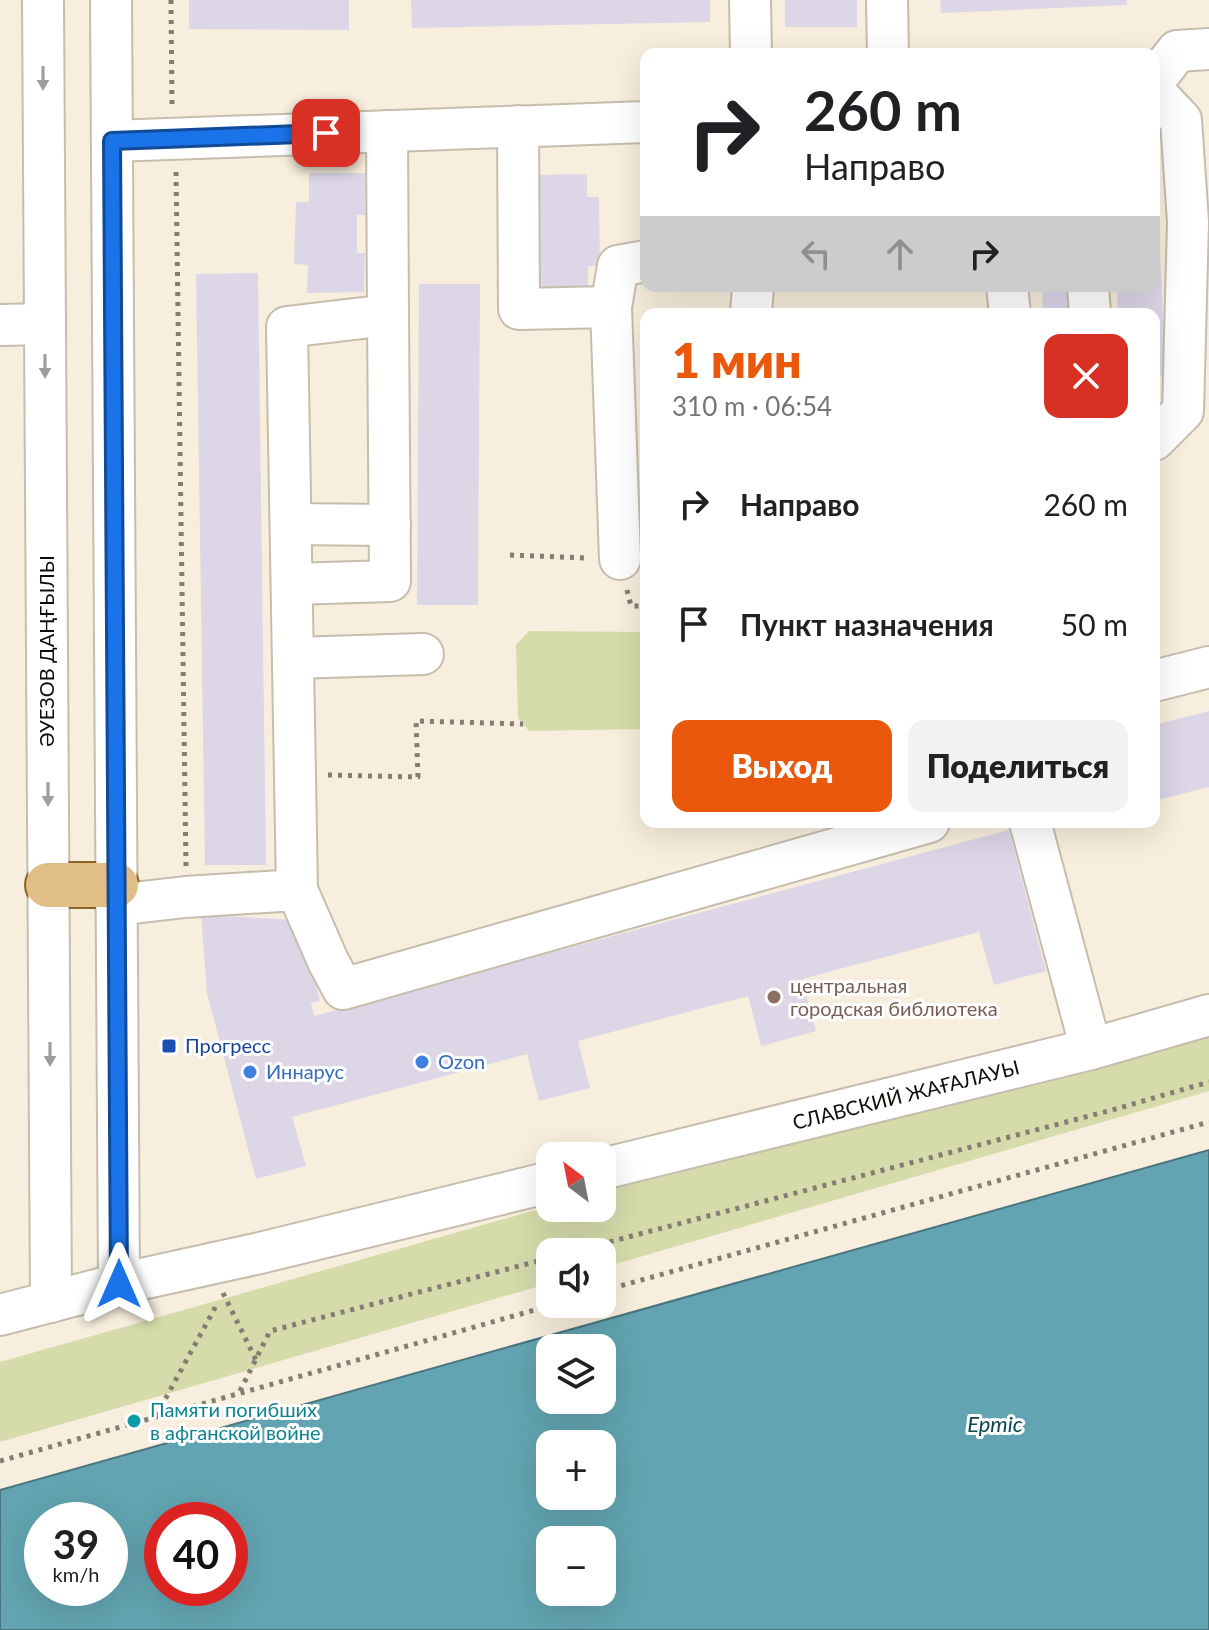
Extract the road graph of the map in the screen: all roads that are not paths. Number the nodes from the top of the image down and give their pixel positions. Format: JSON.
{"nodes":[{"id":1,"x":43,"y":0,"type":"edge"},
{"id":2,"x":111,"y":0,"type":"edge"},
{"id":3,"x":750,"y":0,"type":"edge"},
{"id":4,"x":887,"y":0,"type":"edge"},
{"id":5,"x":751,"y":48,"type":"edge"},
{"id":6,"x":888,"y":48,"type":"edge"},
{"id":7,"x":1209,"y":49,"type":"edge"},
{"id":8,"x":1160,"y":73,"type":"edge"},
{"id":9,"x":1160,"y":99,"type":"edge"},
{"id":10,"x":640,"y":122,"type":"edge"},
{"id":11,"x":518,"y":126,"type":"junction"},
{"id":12,"x":387,"y":131,"type":"junction"},
{"id":13,"x":112,"y":141,"type":"junction"},
{"id":14,"x":640,"y":262,"type":"edge"},
{"id":15,"x":611,"y":307,"type":"junction"},
{"id":16,"x":388,"y":315,"type":"junction"},
{"id":17,"x":45,"y":324,"type":"junction"},
{"id":18,"x":0,"y":325,"type":"edge"},
{"id":19,"x":1160,"y":434,"type":"edge"},
{"id":20,"x":291,"y":524,"type":"junction"},
{"id":21,"x":390,"y":525,"type":"junction"},
{"id":22,"x":620,"y":559,"type":"dead end"},
{"id":23,"x":292,"y":584,"type":"junction"},
{"id":24,"x":423,"y":654,"type":"dead end"},
{"id":25,"x":293,"y":658,"type":"junction"},
{"id":26,"x":1209,"y":667,"type":"edge"},
{"id":27,"x":1160,"y":679,"type":"edge"},
{"id":28,"x":908,"y":828,"type":"edge"},
{"id":29,"x":1032,"y":828,"type":"edge"},
{"id":30,"x":48,"y":885,"type":"junction"},
{"id":31,"x":297,"y":890,"type":"junction"},
{"id":32,"x":116,"y":895,"type":"junction"},
{"id":33,"x":1209,"y":1015,"type":"edge"},
{"id":34,"x":1091,"y":1049,"type":"junction"},
{"id":35,"x":616,"y":1166,"type":"edge"},
{"id":36,"x":536,"y":1185,"type":"edge"},
{"id":37,"x":119,"y":1284,"type":"junction"},
{"id":38,"x":51,"y":1302,"type":"junction"},
{"id":39,"x":0,"y":1315,"type":"edge"}],
"edges":[{"from":1,"to":17,"type":"street","name":"ӘУЕЗОВ ДАҢҒЫЛЫ","one_way":true},
{"from":2,"to":13,"type":"street"},
{"from":3,"to":5,"type":"street"},
{"from":4,"to":6,"type":"street"},
{"from":7,"to":8,"type":"street"},
{"from":9,"to":19,"type":"street"},
{"from":10,"to":11,"type":"street"},
{"from":11,"to":12,"type":"street"},
{"from":11,"to":15,"type":"street"},
{"from":12,"to":13,"type":"street"},
{"from":12,"to":16,"type":"street"},
{"from":13,"to":32,"type":"street"},
{"from":14,"to":15,"type":"street"},
{"from":15,"to":22,"type":"street"},
{"from":16,"to":20,"type":"street"},
{"from":16,"to":21,"type":"street"},
{"from":17,"to":18,"type":"street"},
{"from":17,"to":30,"type":"street","name":"ӘУЕЗОВ ДАҢҒЫЛЫ","one_way":true},
{"from":20,"to":21,"type":"street"},
{"from":20,"to":23,"type":"street"},
{"from":21,"to":23,"type":"street"},
{"from":23,"to":25,"type":"street"},
{"from":24,"to":25,"type":"street"},
{"from":25,"to":31,"type":"street"},
{"from":26,"to":27,"type":"street"},
{"from":28,"to":31,"type":"street"},
{"from":29,"to":34,"type":"street"},
{"from":30,"to":32,"type":"main road"},
{"from":30,"to":38,"type":"street","name":"ӘУЕЗОВ ДАҢҒЫЛЫ","one_way":true},
{"from":31,"to":32,"type":"street"},
{"from":32,"to":37,"type":"street"},
{"from":33,"to":34,"type":"street","name":"СЛАВСКИЙ ЖАҒАЛАУЫ"},
{"from":34,"to":35,"type":"street","name":"СЛАВСКИЙ ЖАҒАЛАУЫ"},
{"from":36,"to":37,"type":"street"},
{"from":37,"to":38,"type":"street"},
{"from":38,"to":39,"type":"street"}]}
